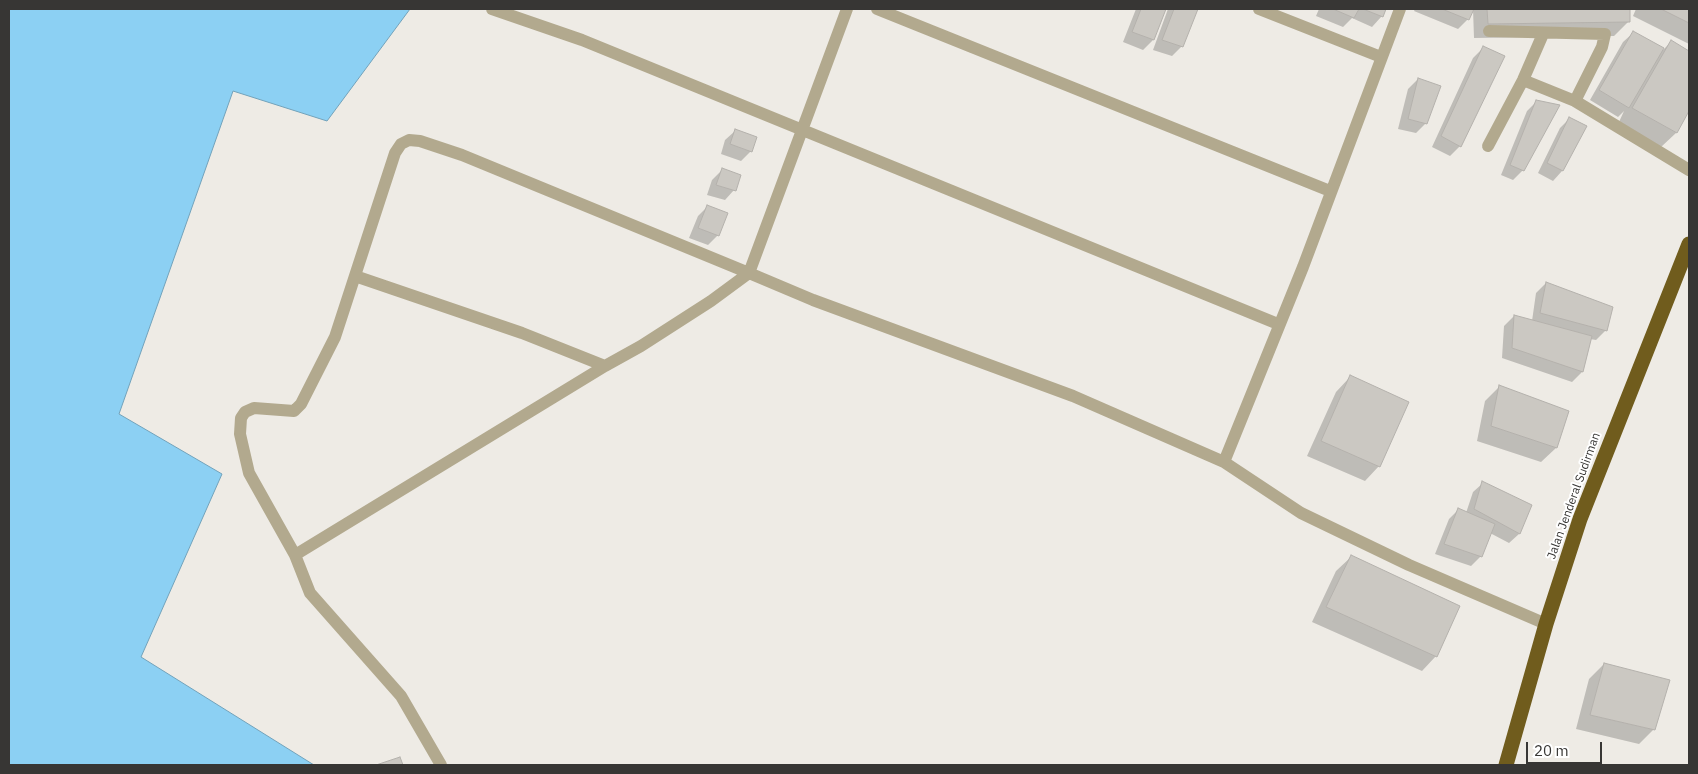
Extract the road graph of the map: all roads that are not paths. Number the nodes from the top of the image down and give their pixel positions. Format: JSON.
{"nodes":[{"id":1,"x":492,"y":9,"type":"edge"},
{"id":2,"x":847,"y":9,"type":"edge"},
{"id":3,"x":877,"y":9,"type":"edge"},
{"id":4,"x":1259,"y":9,"type":"edge"},
{"id":5,"x":1400,"y":9,"type":"edge"},
{"id":6,"x":1489,"y":31,"type":"dead end"},
{"id":7,"x":1543,"y":34,"type":"junction"},
{"id":8,"x":1381,"y":57,"type":"junction"},
{"id":9,"x":1523,"y":80,"type":"junction"},
{"id":10,"x":1575,"y":101,"type":"junction"},
{"id":11,"x":801,"y":130,"type":"junction"},
{"id":12,"x":1488,"y":146,"type":"dead end"},
{"id":13,"x":1689,"y":170,"type":"edge"},
{"id":14,"x":1330,"y":191,"type":"junction"},
{"id":15,"x":1689,"y":244,"type":"edge"},
{"id":16,"x":749,"y":273,"type":"junction"},
{"id":17,"x":355,"y":276,"type":"junction"},
{"id":18,"x":1278,"y":324,"type":"junction"},
{"id":19,"x":605,"y":366,"type":"junction"},
{"id":20,"x":1224,"y":462,"type":"junction"},
{"id":21,"x":295,"y":555,"type":"junction"},
{"id":22,"x":1546,"y":624,"type":"junction"},
{"id":23,"x":441,"y":765,"type":"edge"},
{"id":24,"x":1506,"y":765,"type":"edge"}],
"edges":[{"from":1,"to":11,"type":"street"},
{"from":2,"to":11,"type":"street"},
{"from":3,"to":14,"type":"street"},
{"from":4,"to":8,"type":"street"},
{"from":5,"to":8,"type":"street"},
{"from":6,"to":7,"type":"street"},
{"from":7,"to":9,"type":"street"},
{"from":7,"to":10,"type":"street"},
{"from":8,"to":14,"type":"street"},
{"from":9,"to":10,"type":"street"},
{"from":9,"to":12,"type":"street"},
{"from":10,"to":13,"type":"street"},
{"from":11,"to":16,"type":"street"},
{"from":11,"to":18,"type":"street"},
{"from":14,"to":18,"type":"street"},
{"from":15,"to":22,"type":"highway","name":"Jalan Jenderal Sudirman"},
{"from":16,"to":17,"type":"street"},
{"from":16,"to":19,"type":"street"},
{"from":16,"to":20,"type":"street"},
{"from":17,"to":19,"type":"street"},
{"from":17,"to":21,"type":"street"},
{"from":18,"to":20,"type":"street"},
{"from":19,"to":21,"type":"street"},
{"from":20,"to":22,"type":"street"},
{"from":21,"to":23,"type":"street"},
{"from":22,"to":24,"type":"highway","name":"Jalan Jenderal Sudirman"}]}
